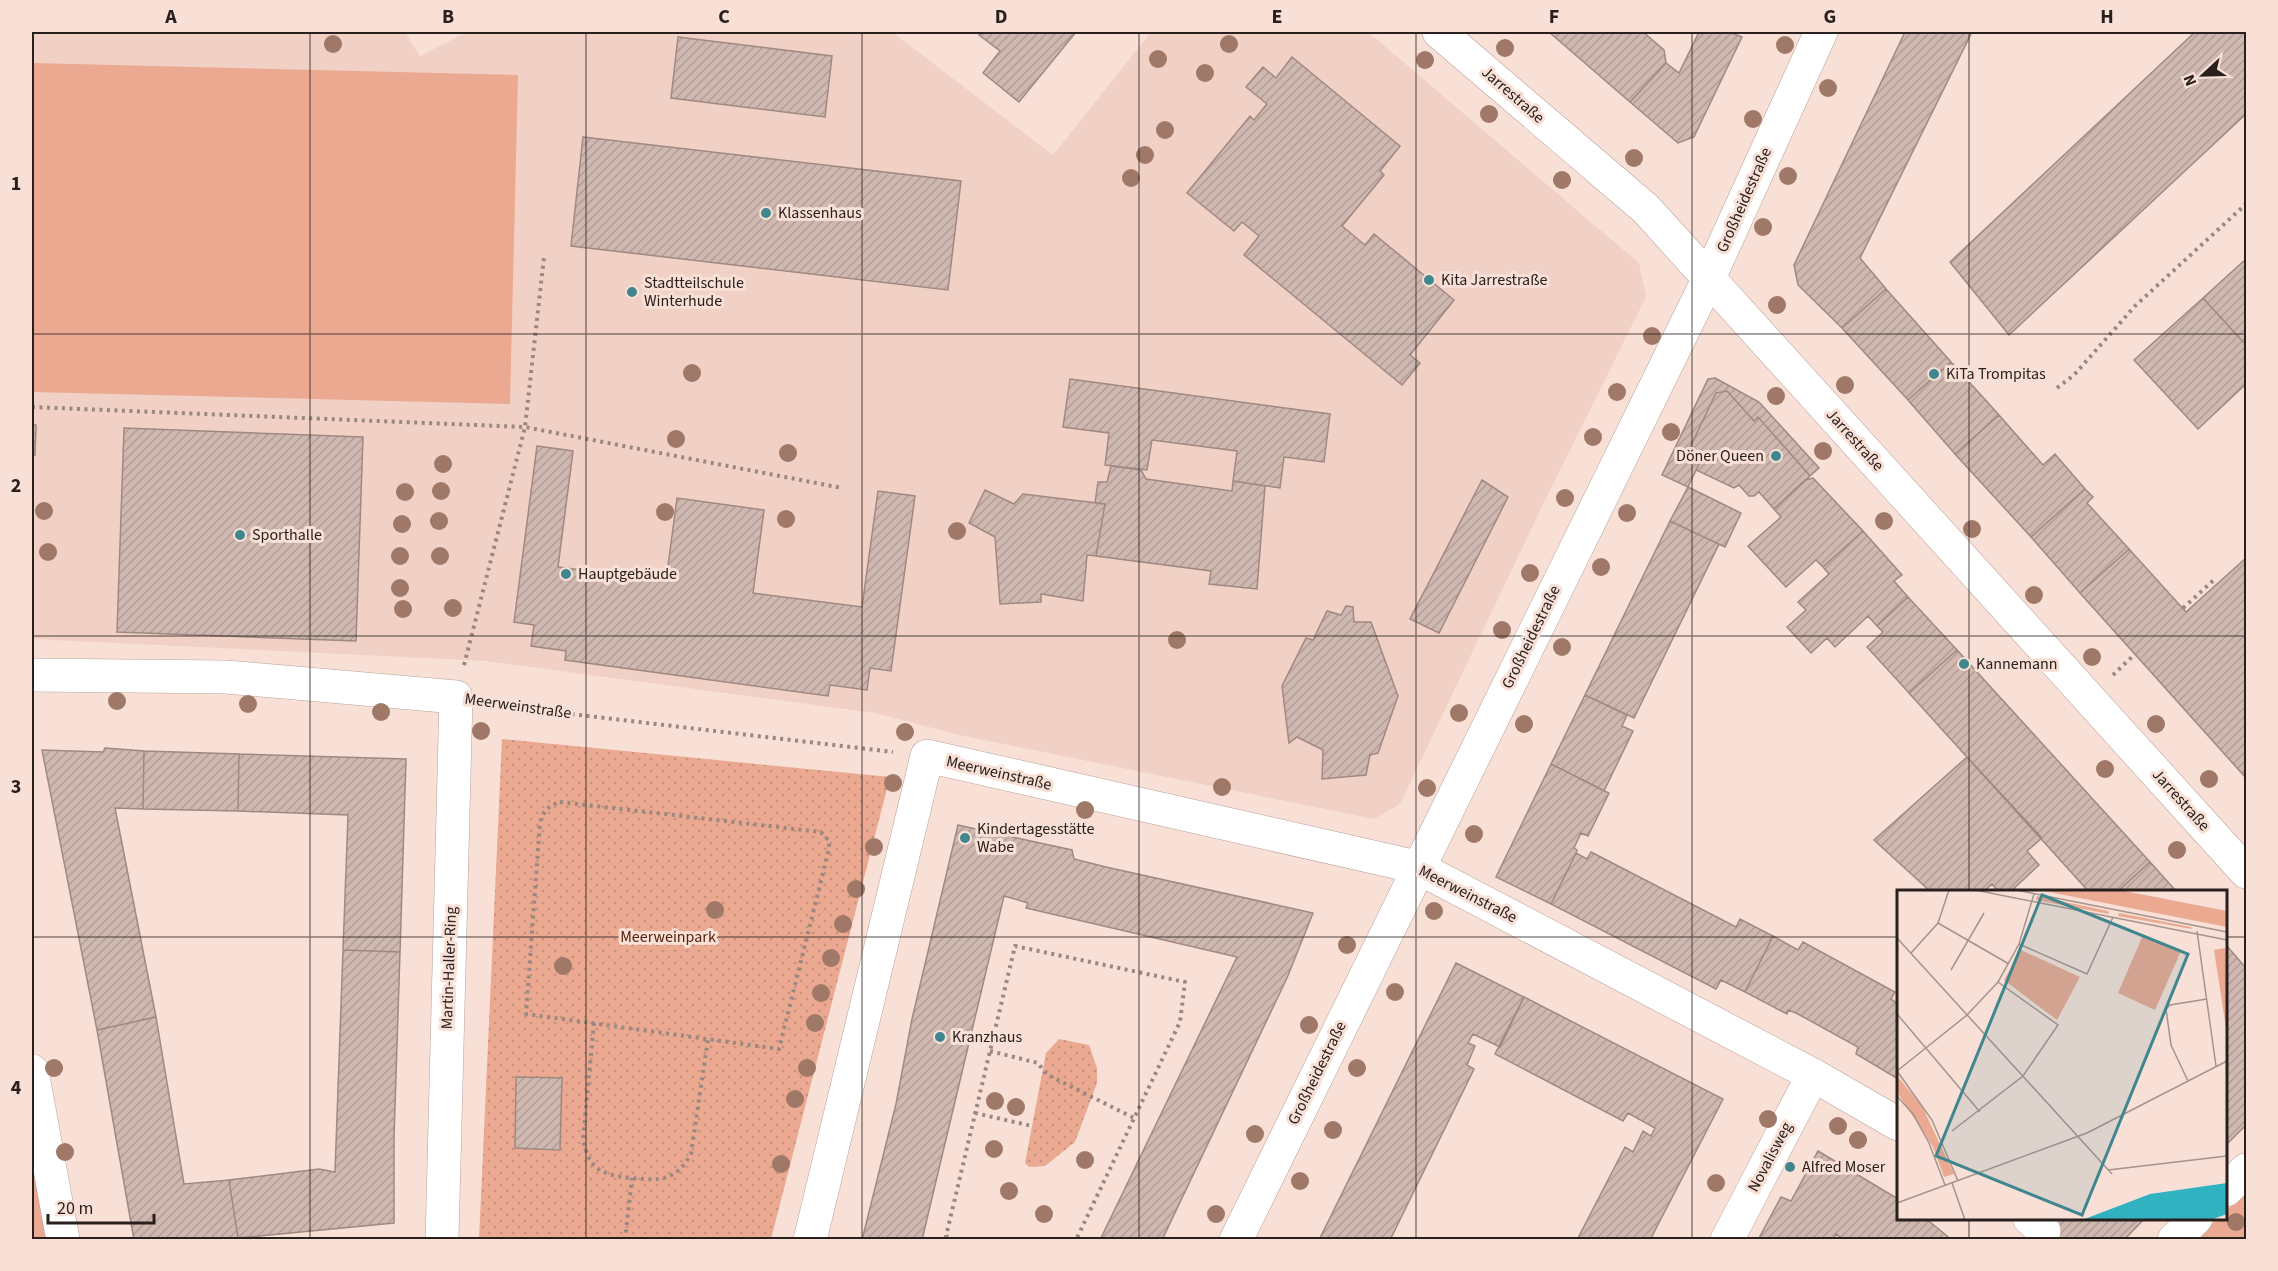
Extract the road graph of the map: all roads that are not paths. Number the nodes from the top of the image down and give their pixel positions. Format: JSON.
{"nodes":[{"id":1,"x":1439,"y":32,"type":"edge"},
{"id":2,"x":1821,"y":32,"type":"edge"},
{"id":3,"x":1709,"y":278,"type":"junction"},
{"id":4,"x":32,"y":675,"type":"edge"},
{"id":5,"x":456,"y":697,"type":"joint"},
{"id":6,"x":1417,"y":867,"type":"junction"},
{"id":7,"x":2247,"y":872,"type":"edge"},
{"id":8,"x":32,"y":1071,"type":"edge"},
{"id":9,"x":1813,"y":1075,"type":"junction"},
{"id":10,"x":1897,"y":1123,"type":"edge"},
{"id":11,"x":2247,"y":1170,"type":"edge"},
{"id":12,"x":2227,"y":1189,"type":"edge"},
{"id":13,"x":2194,"y":1220,"type":"edge"},
{"id":14,"x":63,"y":1239,"type":"edge"},
{"id":15,"x":442,"y":1239,"type":"edge"},
{"id":16,"x":810,"y":1239,"type":"edge"},
{"id":17,"x":1236,"y":1239,"type":"edge"},
{"id":18,"x":1727,"y":1239,"type":"edge"},
{"id":19,"x":2174,"y":1239,"type":"edge"}],
"edges":[{"from":1,"to":3,"type":"street","name":"Jarrestraße"},
{"from":2,"to":3,"type":"street","name":"Großheidestraße"},
{"from":3,"to":6,"type":"street","name":"Großheidestraße"},
{"from":3,"to":7,"type":"street","name":"Jarrestraße"},
{"from":4,"to":5,"type":"street","name":"Meerweinstraße"},
{"from":5,"to":15,"type":"street","name":"Martin-Haller-Ring"},
{"from":6,"to":9,"type":"street","name":"Meerweinstraße"},
{"from":6,"to":16,"type":"street","name":"Meerweinstraße"},
{"from":6,"to":17,"type":"street","name":"Großheidestraße"},
{"from":8,"to":14,"type":"street"},
{"from":9,"to":10,"type":"street","name":"Meerweinstraße"},
{"from":9,"to":18,"type":"street","name":"Novalisweg"},
{"from":11,"to":12,"type":"street"},
{"from":13,"to":19,"type":"street"}]}
